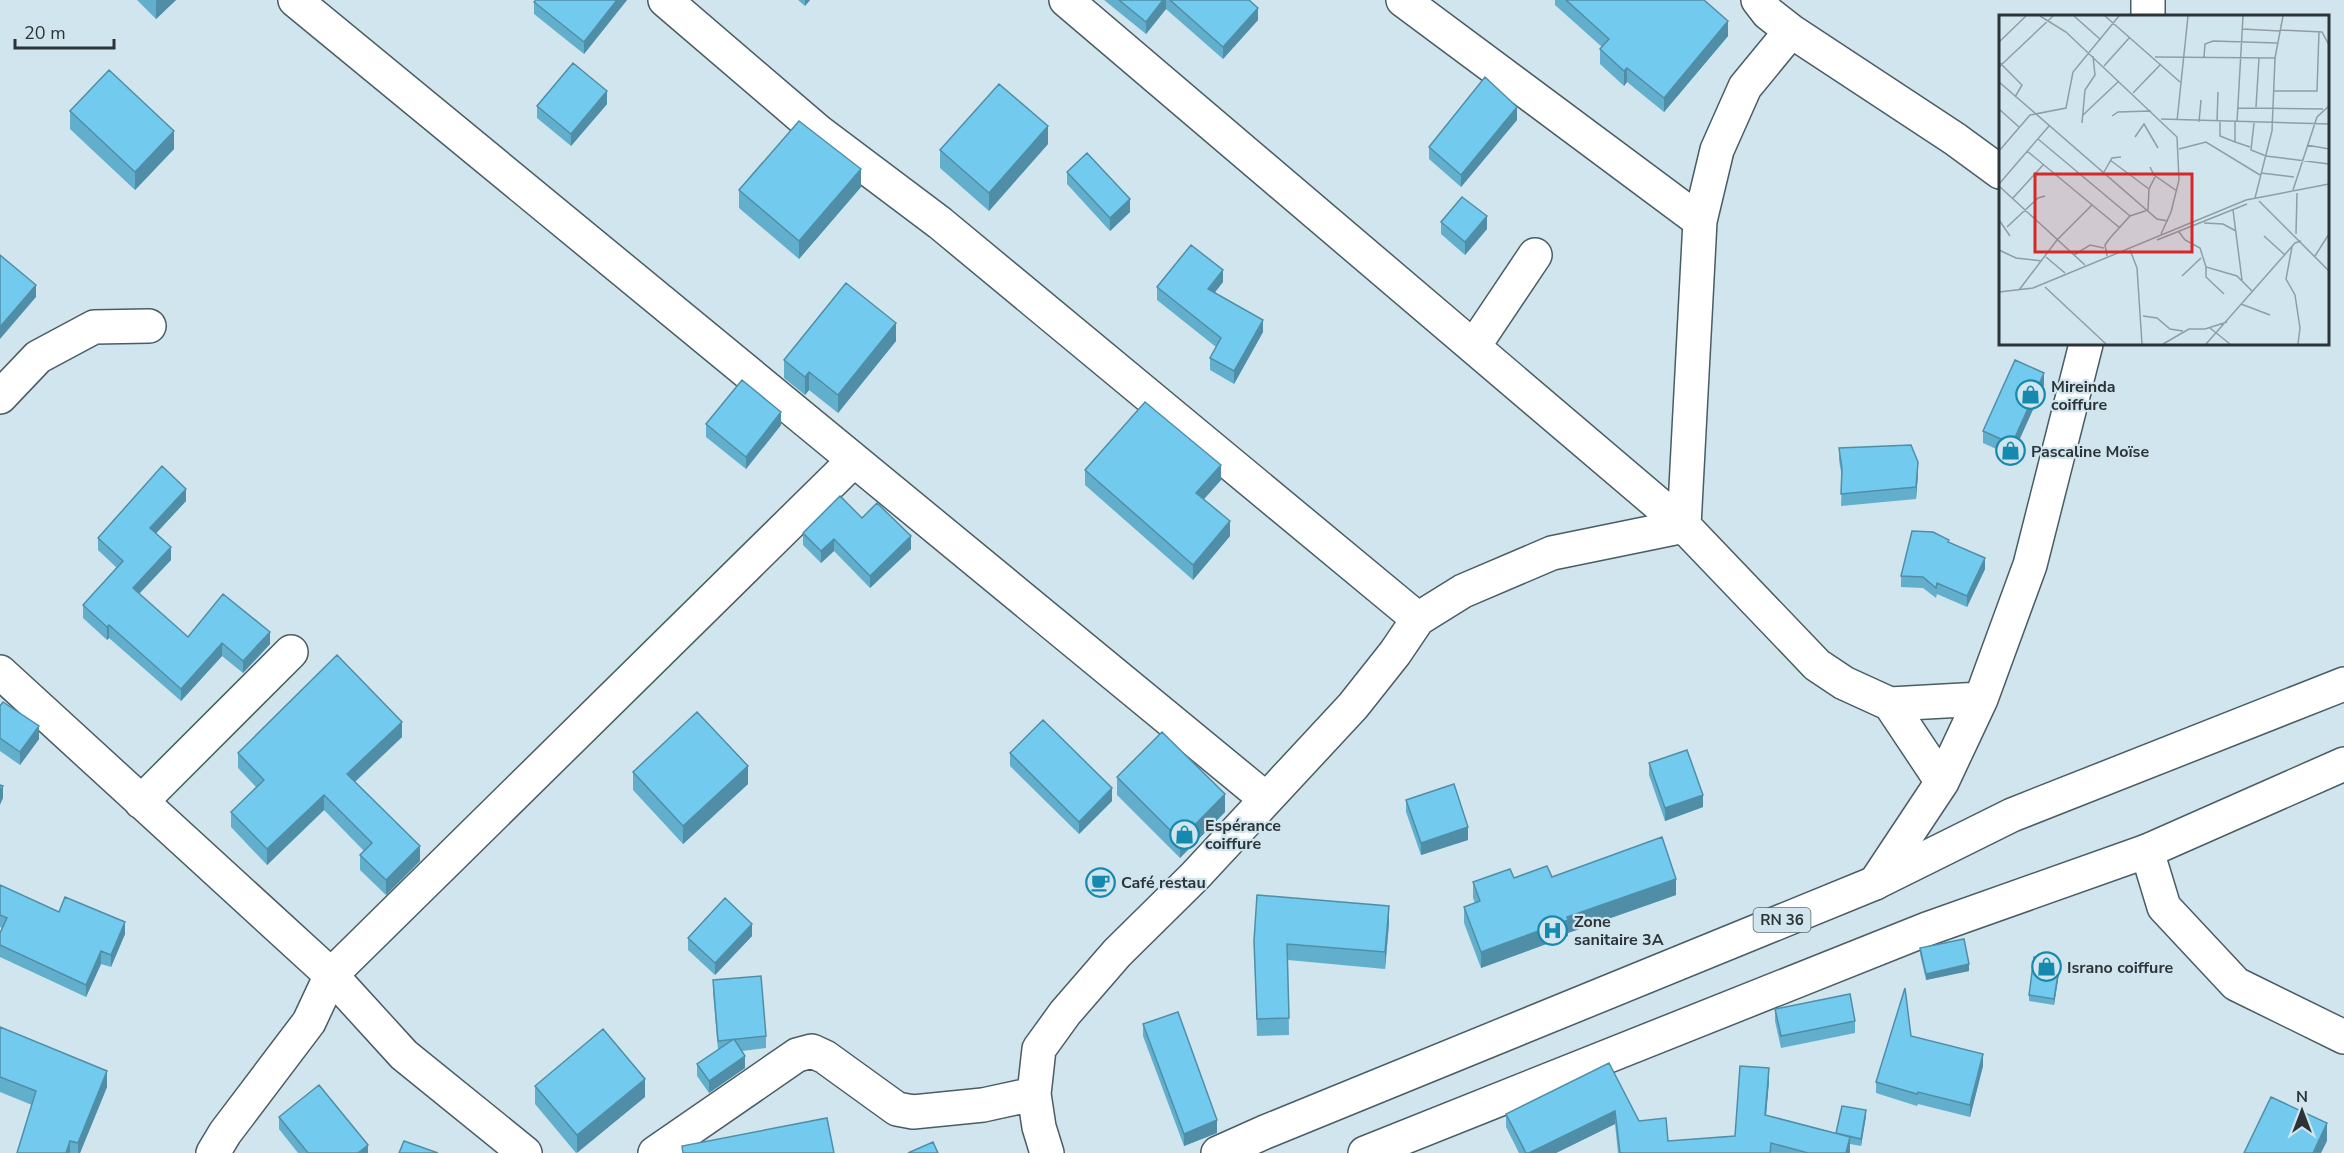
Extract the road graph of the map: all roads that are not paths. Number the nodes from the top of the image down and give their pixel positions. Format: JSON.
{"nodes":[{"id":1,"x":295,"y":0,"type":"edge"},
{"id":2,"x":665,"y":0,"type":"edge"},
{"id":3,"x":1066,"y":0,"type":"edge"},
{"id":4,"x":1403,"y":0,"type":"edge"},
{"id":5,"x":1758,"y":0,"type":"edge"},
{"id":6,"x":1791,"y":31,"type":"junction"},
{"id":7,"x":1999,"y":171,"type":"edge"},
{"id":8,"x":1700,"y":221,"type":"junction"},
{"id":9,"x":1535,"y":255,"type":"dead end"},
{"id":10,"x":149,"y":326,"type":"dead end"},
{"id":11,"x":2086,"y":345,"type":"edge"},
{"id":12,"x":1474,"y":346,"type":"junction"},
{"id":13,"x":0,"y":398,"type":"edge"},
{"id":14,"x":853,"y":461,"type":"junction"},
{"id":15,"x":1684,"y":526,"type":"junction"},
{"id":16,"x":1418,"y":620,"type":"junction"},
{"id":17,"x":291,"y":652,"type":"dead end"},
{"id":18,"x":0,"y":672,"type":"edge"},
{"id":19,"x":2344,"y":684,"type":"edge"},
{"id":20,"x":1981,"y":699,"type":"junction"},
{"id":21,"x":1890,"y":704,"type":"junction"},
{"id":22,"x":2344,"y":764,"type":"edge"},
{"id":23,"x":1942,"y":782,"type":"junction"},
{"id":24,"x":1266,"y":799,"type":"junction"},
{"id":25,"x":141,"y":802,"type":"junction"},
{"id":26,"x":2147,"y":850,"type":"junction"},
{"id":27,"x":1875,"y":883,"type":"junction"},
{"id":28,"x":331,"y":975,"type":"junction"},
{"id":29,"x":2344,"y":1037,"type":"edge"},
{"id":30,"x":1034,"y":1094,"type":"junction"},
{"id":31,"x":1414,"y":1143,"type":"edge"},
{"id":32,"x":213,"y":1153,"type":"edge"},
{"id":33,"x":525,"y":1153,"type":"edge"},
{"id":34,"x":655,"y":1153,"type":"edge"},
{"id":35,"x":1047,"y":1153,"type":"edge"},
{"id":36,"x":1218,"y":1153,"type":"edge"},
{"id":37,"x":1365,"y":1153,"type":"edge"}],
"edges":[{"from":1,"to":14,"type":"street"},
{"from":2,"to":16,"type":"street"},
{"from":3,"to":12,"type":"street"},
{"from":4,"to":8,"type":"street"},
{"from":5,"to":6,"type":"street"},
{"from":6,"to":7,"type":"street"},
{"from":6,"to":8,"type":"street"},
{"from":8,"to":15,"type":"street"},
{"from":9,"to":12,"type":"street"},
{"from":10,"to":13,"type":"street"},
{"from":11,"to":20,"type":"street"},
{"from":12,"to":15,"type":"street"},
{"from":14,"to":24,"type":"street"},
{"from":14,"to":28,"type":"street"},
{"from":15,"to":16,"type":"street"},
{"from":15,"to":21,"type":"street"},
{"from":16,"to":24,"type":"street"},
{"from":17,"to":25,"type":"street"},
{"from":18,"to":25,"type":"street"},
{"from":19,"to":27,"type":"street","number":"RN 36"},
{"from":20,"to":21,"type":"street"},
{"from":20,"to":23,"type":"street"},
{"from":21,"to":23,"type":"street"},
{"from":22,"to":26,"type":"street"},
{"from":23,"to":27,"type":"street"},
{"from":24,"to":30,"type":"street"},
{"from":25,"to":28,"type":"street"},
{"from":26,"to":29,"type":"street"},
{"from":26,"to":31,"type":"street"},
{"from":27,"to":36,"type":"street","number":"RN 36"},
{"from":28,"to":32,"type":"street"},
{"from":28,"to":33,"type":"street"},
{"from":30,"to":34,"type":"street"},
{"from":30,"to":35,"type":"street"},
{"from":31,"to":37,"type":"street"}]}
